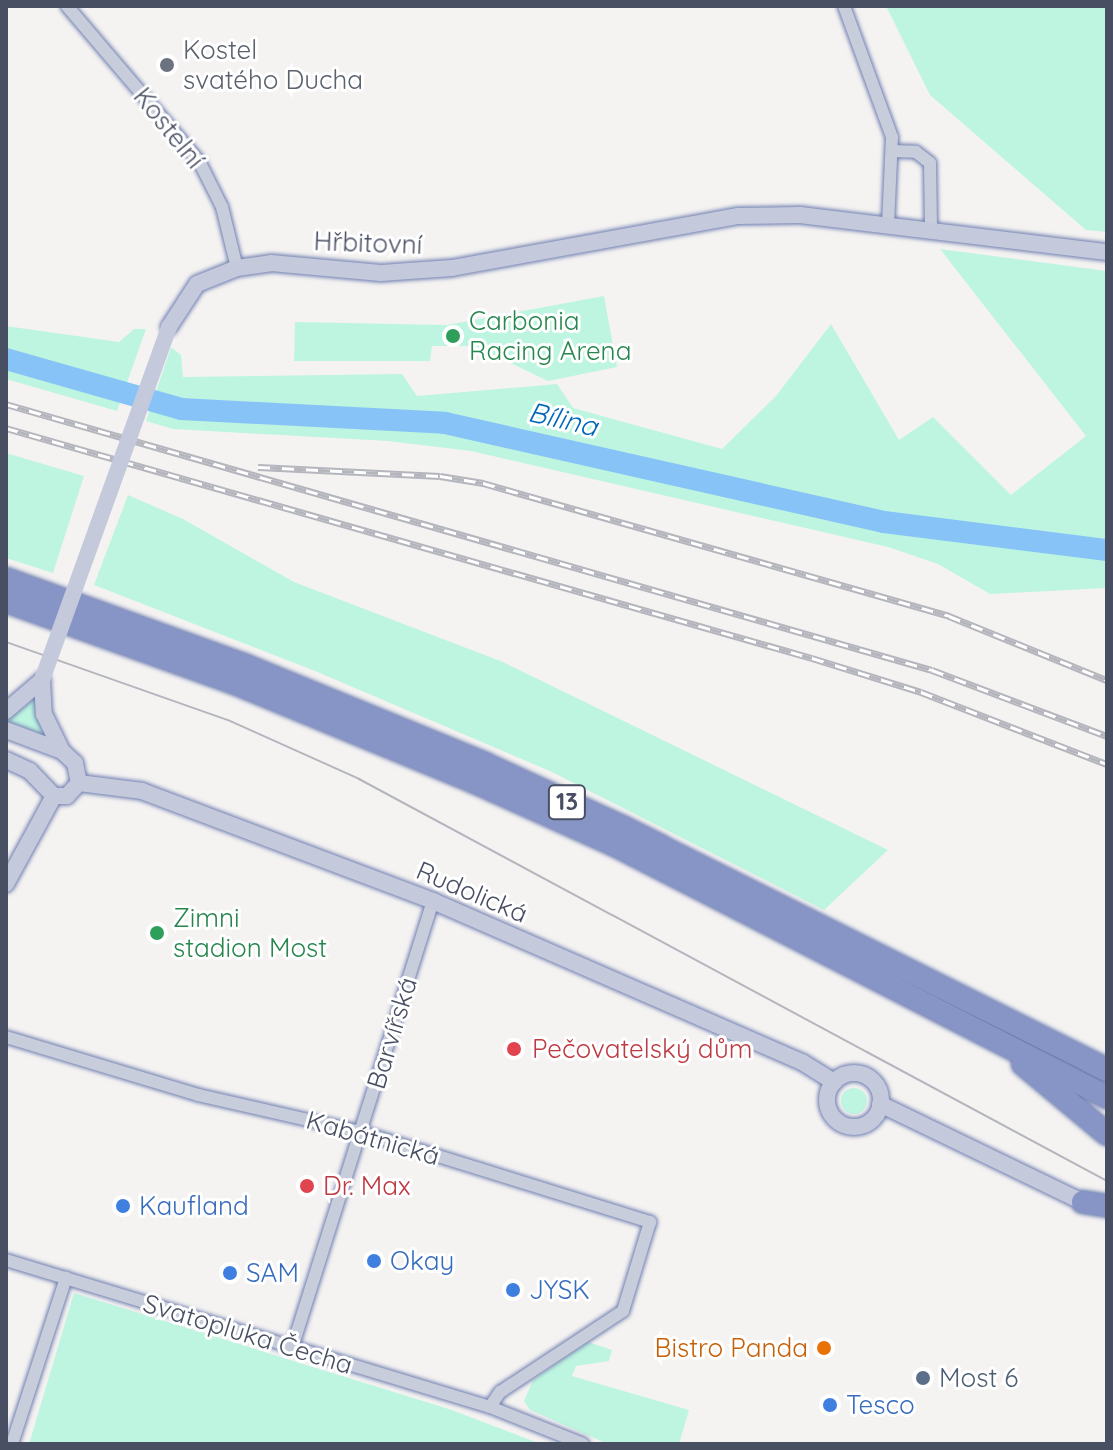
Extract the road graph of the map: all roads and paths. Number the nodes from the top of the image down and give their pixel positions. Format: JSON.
{"nodes":[{"id":1,"x":67,"y":6,"type":"edge"},
{"id":2,"x":844,"y":6,"type":"edge"},
{"id":3,"x":892,"y":151,"type":"junction"},
{"id":4,"x":888,"y":225,"type":"junction"},
{"id":5,"x":931,"y":230,"type":"junction"},
{"id":6,"x":1107,"y":252,"type":"edge"},
{"id":7,"x":237,"y":268,"type":"junction"},
{"id":8,"x":6,"y":579,"type":"edge"},
{"id":9,"x":6,"y":601,"type":"edge"},
{"id":10,"x":42,"y":680,"type":"junction"},
{"id":11,"x":6,"y":711,"type":"edge"},
{"id":12,"x":6,"y":730,"type":"edge"},
{"id":13,"x":62,"y":751,"type":"junction"},
{"id":14,"x":6,"y":760,"type":"edge"},
{"id":15,"x":79,"y":783,"type":"junction"},
{"id":16,"x":54,"y":796,"type":"junction"},
{"id":17,"x":6,"y":884,"type":"edge"},
{"id":18,"x":433,"y":901,"type":"junction"},
{"id":19,"x":980,"y":1033,"type":"junction"},
{"id":20,"x":6,"y":1037,"type":"edge"},
{"id":21,"x":1107,"y":1070,"type":"edge"},
{"id":22,"x":834,"y":1082,"type":"junction"},
{"id":23,"x":1107,"y":1097,"type":"edge"},
{"id":24,"x":880,"y":1104,"type":"junction"},
{"id":25,"x":361,"y":1132,"type":"junction"},
{"id":26,"x":1107,"y":1134,"type":"edge"},
{"id":27,"x":1083,"y":1202,"type":"junction"},
{"id":28,"x":1107,"y":1206,"type":"edge"},
{"id":29,"x":1107,"y":1215,"type":"edge"},
{"id":30,"x":6,"y":1260,"type":"edge"},
{"id":31,"x":66,"y":1278,"type":"junction"},
{"id":32,"x":292,"y":1348,"type":"junction"},
{"id":33,"x":490,"y":1407,"type":"junction"},
{"id":34,"x":12,"y":1444,"type":"edge"},
{"id":35,"x":583,"y":1444,"type":"edge"}],
"edges":[{"from":1,"to":7,"type":"street","name":"Kostelní"},
{"from":2,"to":3,"type":"street"},
{"from":3,"to":4,"type":"street"},
{"from":3,"to":5,"type":"street"},
{"from":4,"to":5,"type":"street","name":"Hřbitovní"},
{"from":4,"to":7,"type":"street","name":"Hřbitovní"},
{"from":5,"to":6,"type":"street","name":"Hřbitovní"},
{"from":7,"to":10,"type":"street","name":"Hřbitovní","bridge":true},
{"from":8,"to":21,"type":"highway","number":"13"},
{"from":9,"to":19,"type":"highway","number":"13"},
{"from":10,"to":11,"type":"street"},
{"from":10,"to":13,"type":"street"},
{"from":12,"to":13,"type":"street"},
{"from":13,"to":15,"type":"street"},
{"from":14,"to":16,"type":"street"},
{"from":15,"to":16,"type":"street"},
{"from":15,"to":18,"type":"street","name":"Rudolická"},
{"from":16,"to":17,"type":"street"},
{"from":18,"to":22,"type":"street","name":"Rudolická"},
{"from":18,"to":25,"type":"street","name":"Barvířská"},
{"from":19,"to":23,"type":"highway","number":"13"},
{"from":19,"to":26,"type":"highway"},
{"from":20,"to":25,"type":"street","name":"Kabátnická"},
{"from":22,"to":24,"type":"street"},
{"from":22,"to":24,"type":"street"},
{"from":24,"to":27,"type":"street"},
{"from":25,"to":32,"type":"street","name":"Barvířská"},
{"from":25,"to":33,"type":"street","name":"Kabátnická"},
{"from":27,"to":28,"type":"highway"},
{"from":27,"to":29,"type":"street"},
{"from":30,"to":31,"type":"street","name":"Svatopluka Čecha"},
{"from":31,"to":32,"type":"street","name":"Svatopluka Čecha"},
{"from":31,"to":34,"type":"street"},
{"from":32,"to":33,"type":"street","name":"Svatopluka Čecha"},
{"from":33,"to":35,"type":"street","name":"Svatopluka Čecha"}]}
